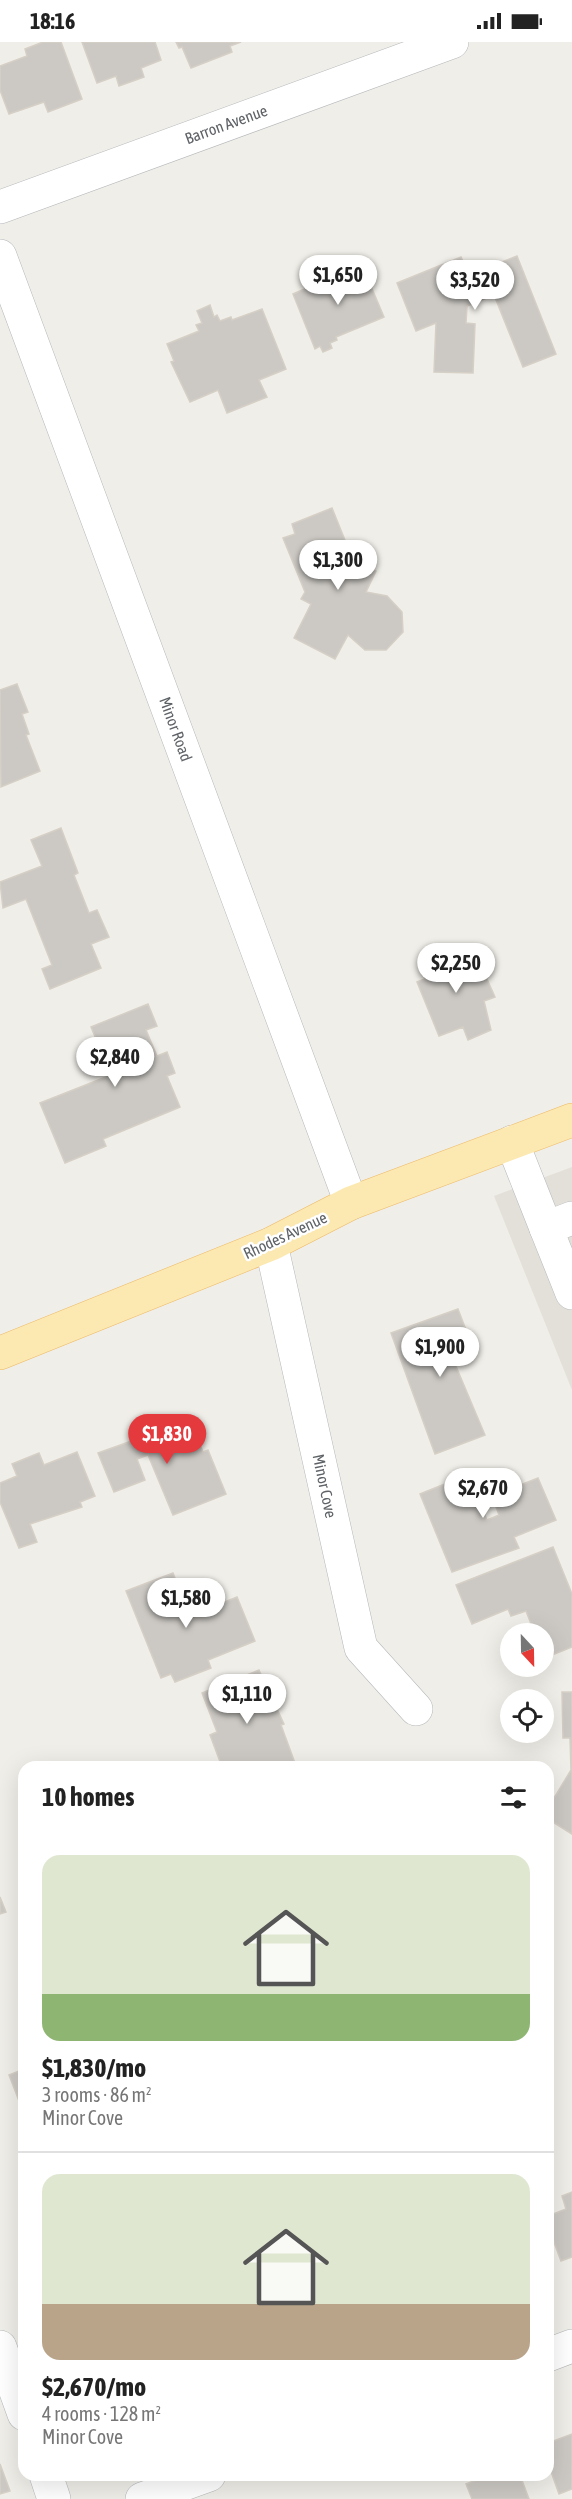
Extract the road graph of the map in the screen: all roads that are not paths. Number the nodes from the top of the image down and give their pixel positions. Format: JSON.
{"nodes":[{"id":1,"x":452,"y":42,"type":"edge"},
{"id":2,"x":405,"y":49,"type":"edge"},
{"id":3,"x":0,"y":207,"type":"edge"},
{"id":4,"x":0,"y":256,"type":"edge"},
{"id":5,"x":572,"y":1120,"type":"edge"},
{"id":6,"x":512,"y":1142,"type":"junction"},
{"id":7,"x":351,"y":1203,"type":"junction"},
{"id":8,"x":559,"y":1223,"type":"edge"},
{"id":9,"x":271,"y":1244,"type":"junction"},
{"id":10,"x":572,"y":1293,"type":"edge"},
{"id":11,"x":0,"y":1353,"type":"edge"},
{"id":12,"x":416,"y":1709,"type":"dead end"},
{"id":13,"x":572,"y":2346,"type":"edge"},
{"id":14,"x":0,"y":2347,"type":"edge"},
{"id":15,"x":554,"y":2353,"type":"edge"},
{"id":16,"x":18,"y":2397,"type":"edge"},
{"id":17,"x":48,"y":2481,"type":"edge"},
{"id":18,"x":192,"y":2481,"type":"edge"},
{"id":19,"x":54,"y":2499,"type":"edge"},
{"id":20,"x":142,"y":2499,"type":"edge"}],
"edges":[{"from":1,"to":2,"type":"street","name":"Barron Avenue"},
{"from":2,"to":3,"type":"street","name":"Barron Avenue"},
{"from":4,"to":7,"type":"street","name":"Minor Road"},
{"from":5,"to":6,"type":"main road","name":"Rhodes Avenue"},
{"from":6,"to":7,"type":"main road","name":"Rhodes Avenue"},
{"from":6,"to":8,"type":"street"},
{"from":7,"to":9,"type":"main road","name":"Rhodes Avenue"},
{"from":8,"to":10,"type":"street"},
{"from":9,"to":11,"type":"main road","name":"Rhodes Avenue"},
{"from":9,"to":12,"type":"street","name":"Minor Cove"},
{"from":13,"to":15,"type":"street"},
{"from":14,"to":16,"type":"street"},
{"from":17,"to":19,"type":"street"},
{"from":18,"to":20,"type":"street"}]}
